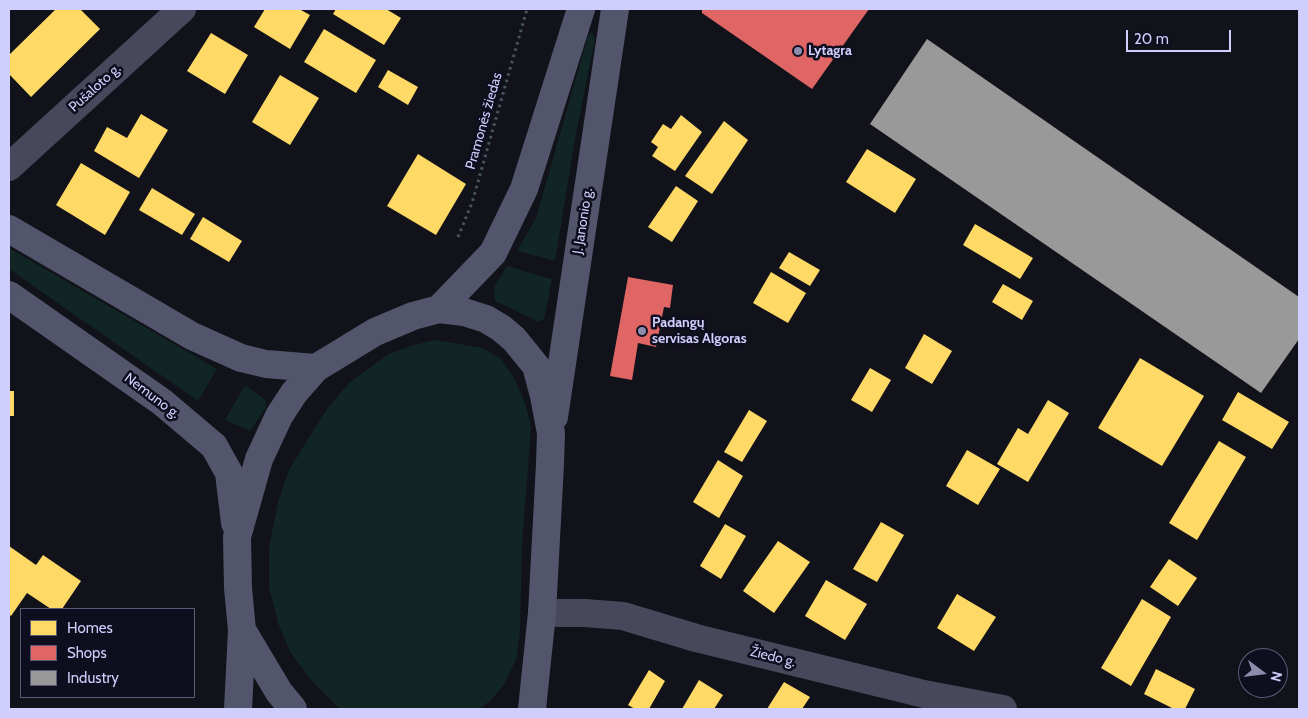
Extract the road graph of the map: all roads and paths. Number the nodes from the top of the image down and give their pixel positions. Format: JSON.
{"nodes":[{"id":1,"x":182,"y":9,"type":"edge"},
{"id":2,"x":527,"y":9,"type":"edge"},
{"id":3,"x":581,"y":9,"type":"edge"},
{"id":4,"x":615,"y":9,"type":"edge"},
{"id":5,"x":9,"y":166,"type":"edge"},
{"id":6,"x":9,"y":228,"type":"edge"},
{"id":7,"x":458,"y":237,"type":"dead end"},
{"id":8,"x":9,"y":295,"type":"edge"},
{"id":9,"x":439,"y":309,"type":"junction"},
{"id":10,"x":316,"y":368,"type":"junction"},
{"id":11,"x":552,"y":433,"type":"junction"},
{"id":12,"x":237,"y":537,"type":"junction"},
{"id":13,"x":542,"y":613,"type":"junction"},
{"id":14,"x":242,"y":630,"type":"junction"},
{"id":15,"x":528,"y":703,"type":"edge"},
{"id":16,"x":238,"y":709,"type":"edge"},
{"id":17,"x":292,"y":709,"type":"edge"},
{"id":18,"x":1003,"y":709,"type":"edge"}],
"edges":[{"from":1,"to":5,"type":"street","name":"Pušaloto g."},
{"from":2,"to":7,"type":"path","name":"Pramonės žiedas"},
{"from":3,"to":9,"type":"main road"},
{"from":4,"to":11,"type":"main road","name":"J. Janonio g."},
{"from":6,"to":10,"type":"main road"},
{"from":8,"to":12,"type":"main road","name":"Nemuno g."},
{"from":9,"to":10,"type":"main road"},
{"from":9,"to":11,"type":"main road"},
{"from":10,"to":12,"type":"main road"},
{"from":11,"to":13,"type":"main road"},
{"from":12,"to":14,"type":"main road"},
{"from":13,"to":15,"type":"main road"},
{"from":13,"to":18,"type":"street","name":"Žiedo g."},
{"from":14,"to":16,"type":"main road"},
{"from":14,"to":17,"type":"main road"}]}
